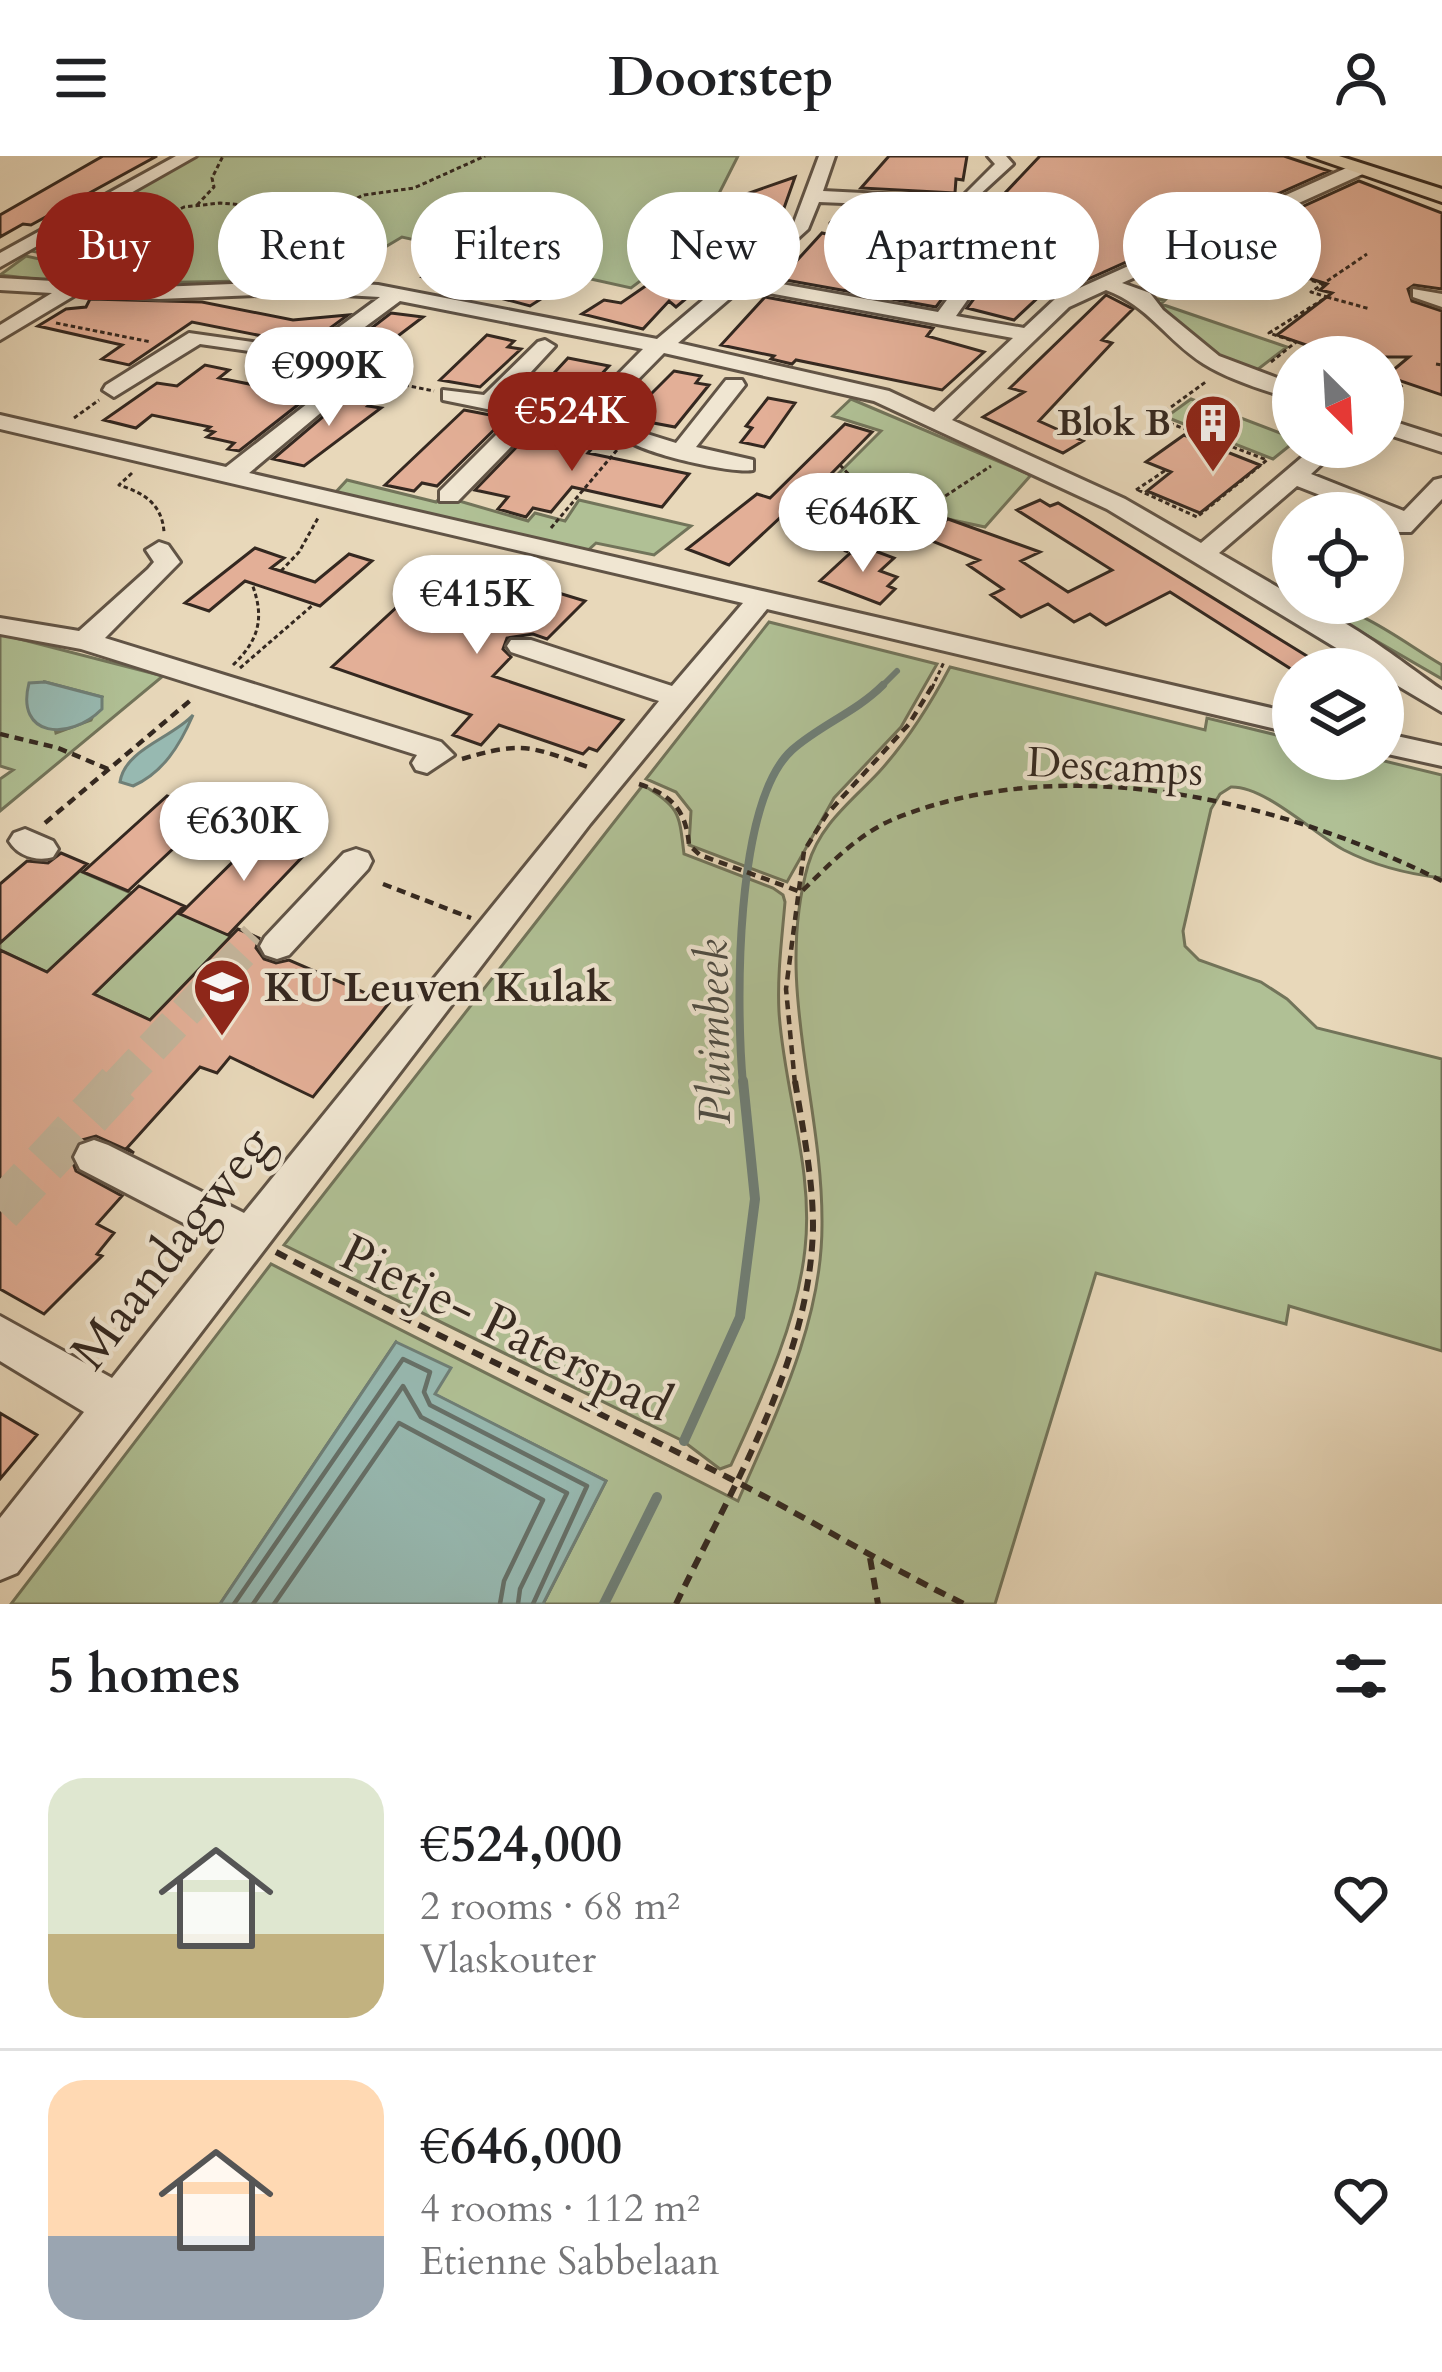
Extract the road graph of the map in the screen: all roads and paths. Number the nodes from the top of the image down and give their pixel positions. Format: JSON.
{"nodes":[{"id":1,"x":188,"y":156,"type":"edge"},
{"id":2,"x":223,"y":156,"type":"edge"},
{"id":3,"x":485,"y":156,"type":"edge"},
{"id":4,"x":827,"y":156,"type":"edge"},
{"id":5,"x":996,"y":156,"type":"edge"},
{"id":6,"x":1319,"y":156,"type":"edge"},
{"id":7,"x":429,"y":166,"type":"dead end"},
{"id":8,"x":1359,"y":169,"type":"junction"},
{"id":9,"x":433,"y":176,"type":"junction"},
{"id":10,"x":1439,"y":193,"type":"edge"},
{"id":11,"x":812,"y":196,"type":"junction"},
{"id":12,"x":197,"y":206,"type":"junction"},
{"id":13,"x":800,"y":227,"type":"edge"},
{"id":14,"x":1367,"y":254,"type":"dead end"},
{"id":15,"x":9,"y":256,"type":"edge"},
{"id":16,"x":1104,"y":283,"type":"junction"},
{"id":17,"x":0,"y":284,"type":"edge"},
{"id":18,"x":1323,"y":284,"type":"joint"},
{"id":19,"x":36,"y":287,"type":"edge"},
{"id":20,"x":194,"y":292,"type":"edge"},
{"id":21,"x":800,"y":293,"type":"edge"},
{"id":22,"x":1420,"y":293,"type":"dead end"},
{"id":23,"x":397,"y":294,"type":"junction"},
{"id":24,"x":1327,"y":297,"type":"junction"},
{"id":25,"x":54,"y":300,"type":"edge"},
{"id":26,"x":717,"y":300,"type":"edge"},
{"id":27,"x":957,"y":300,"type":"edge"},
{"id":28,"x":1442,"y":301,"type":"edge"},
{"id":29,"x":1370,"y":310,"type":"dead end"},
{"id":30,"x":28,"y":317,"type":"junction"},
{"id":31,"x":943,"y":319,"type":"junction"},
{"id":32,"x":0,"y":334,"type":"edge"},
{"id":33,"x":1029,"y":334,"type":"junction"},
{"id":34,"x":1278,"y":336,"type":"edge"},
{"id":35,"x":545,"y":346,"type":"dead end"},
{"id":36,"x":661,"y":346,"type":"junction"},
{"id":37,"x":181,"y":347,"type":"junction"},
{"id":38,"x":1272,"y":361,"type":"edge"},
{"id":39,"x":1226,"y":367,"type":"junction"},
{"id":40,"x":353,"y":374,"type":"joint"},
{"id":41,"x":1252,"y":376,"type":"junction"},
{"id":42,"x":1272,"y":384,"type":"edge"},
{"id":43,"x":734,"y":386,"type":"dead end"},
{"id":44,"x":114,"y":390,"type":"joint"},
{"id":45,"x":451,"y":395,"type":"joint"},
{"id":46,"x":490,"y":402,"type":"junction"},
{"id":47,"x":533,"y":412,"type":"junction"},
{"id":48,"x":939,"y":420,"type":"junction"},
{"id":49,"x":0,"y":422,"type":"edge"},
{"id":50,"x":584,"y":422,"type":"junction"},
{"id":51,"x":1404,"y":431,"type":"edge"},
{"id":52,"x":51,"y":434,"type":"junction"},
{"id":53,"x":642,"y":442,"type":"junction"},
{"id":54,"x":1442,"y":445,"type":"edge"},
{"id":55,"x":681,"y":451,"type":"junction"},
{"id":56,"x":1011,"y":453,"type":"junction"},
{"id":57,"x":745,"y":465,"type":"dead end"},
{"id":58,"x":840,"y":465,"type":"dead end"},
{"id":59,"x":1303,"y":468,"type":"edge"},
{"id":60,"x":1166,"y":470,"type":"dead end"},
{"id":61,"x":230,"y":476,"type":"junction"},
{"id":62,"x":1294,"y":476,"type":"junction"},
{"id":63,"x":118,"y":485,"type":"dead end"},
{"id":64,"x":1442,"y":485,"type":"edge"},
{"id":65,"x":449,"y":496,"type":"dead end"},
{"id":66,"x":1127,"y":497,"type":"junction"},
{"id":67,"x":338,"y":501,"type":"junction"},
{"id":68,"x":901,"y":526,"type":"junction"},
{"id":69,"x":929,"y":527,"type":"dead end"},
{"id":70,"x":824,"y":542,"type":"dead end"},
{"id":71,"x":535,"y":546,"type":"junction"},
{"id":72,"x":159,"y":550,"type":"joint"},
{"id":73,"x":1203,"y":554,"type":"junction"},
{"id":74,"x":281,"y":571,"type":"dead end"},
{"id":75,"x":252,"y":584,"type":"dead end"},
{"id":76,"x":760,"y":600,"type":"junction"},
{"id":77,"x":314,"y":604,"type":"dead end"},
{"id":78,"x":0,"y":626,"type":"edge"},
{"id":79,"x":85,"y":641,"type":"junction"},
{"id":80,"x":951,"y":645,"type":"junction"},
{"id":81,"x":521,"y":646,"type":"dead end"},
{"id":82,"x":217,"y":682,"type":"junction"},
{"id":83,"x":680,"y":698,"type":"junction"},
{"id":84,"x":1442,"y":703,"type":"edge"},
{"id":85,"x":1272,"y":718,"type":"edge"},
{"id":86,"x":0,"y":734,"type":"edge"},
{"id":87,"x":1404,"y":748,"type":"edge"},
{"id":88,"x":1442,"y":757,"type":"edge"},
{"id":89,"x":433,"y":759,"type":"joint"},
{"id":90,"x":109,"y":769,"type":"junction"},
{"id":91,"x":613,"y":776,"type":"junction"},
{"id":92,"x":33,"y":845,"type":"dead end"},
{"id":93,"x":349,"y":868,"type":"dead end"},
{"id":94,"x":1442,"y":880,"type":"edge"},
{"id":95,"x":383,"y":884,"type":"dead end"},
{"id":96,"x":801,"y":892,"type":"junction"},
{"id":97,"x":493,"y":928,"type":"junction"},
{"id":98,"x":277,"y":946,"type":"tunnel mouth"},
{"id":99,"x":94,"y":1157,"type":"dead end"},
{"id":100,"x":250,"y":1238,"type":"junction"},
{"id":101,"x":0,"y":1337,"type":"edge"},
{"id":102,"x":116,"y":1406,"type":"junction"},
{"id":103,"x":733,"y":1480,"type":"junction"},
{"id":104,"x":0,"y":1556,"type":"edge"},
{"id":105,"x":870,"y":1558,"type":"junction"},
{"id":106,"x":676,"y":1604,"type":"edge"},
{"id":107,"x":878,"y":1604,"type":"edge"},
{"id":108,"x":964,"y":1604,"type":"edge"}],
"edges":[{"from":1,"to":15,"type":"street"},
{"from":2,"to":12,"type":"path"},
{"from":3,"to":9,"type":"path"},
{"from":4,"to":11,"type":"street"},
{"from":5,"to":11,"type":"street"},
{"from":6,"to":8,"type":"main road"},
{"from":7,"to":9,"type":"path"},
{"from":8,"to":10,"type":"main road"},
{"from":8,"to":16,"type":"street"},
{"from":9,"to":12,"type":"path"},
{"from":11,"to":13,"type":"street"},
{"from":12,"to":15,"type":"path"},
{"from":14,"to":18,"type":"path"},
{"from":16,"to":33,"type":"street"},
{"from":16,"to":39,"type":"street"},
{"from":17,"to":19,"type":"street"},
{"from":18,"to":24,"type":"path"},
{"from":20,"to":23,"type":"street"},
{"from":21,"to":31,"type":"street"},
{"from":22,"to":28,"type":"street"},
{"from":23,"to":36,"type":"street"},
{"from":23,"to":37,"type":"street"},
{"from":24,"to":29,"type":"path"},
{"from":24,"to":34,"type":"path"},
{"from":25,"to":30,"type":"street"},
{"from":26,"to":36,"type":"street"},
{"from":27,"to":31,"type":"street"},
{"from":30,"to":32,"type":"street"},
{"from":30,"to":37,"type":"path"},
{"from":31,"to":33,"type":"street"},
{"from":33,"to":48,"type":"street"},
{"from":35,"to":46,"type":"street"},
{"from":36,"to":48,"type":"street"},
{"from":36,"to":50,"type":"street"},
{"from":37,"to":44,"type":"street"},
{"from":38,"to":41,"type":"path"},
{"from":39,"to":41,"type":"street"},
{"from":39,"to":66,"type":"path"},
{"from":40,"to":45,"type":"path"},
{"from":40,"to":61,"type":"street"},
{"from":41,"to":42,"type":"street"},
{"from":43,"to":55,"type":"street"},
{"from":44,"to":52,"type":"path"},
{"from":45,"to":46,"type":"street"},
{"from":46,"to":47,"type":"street"},
{"from":47,"to":50,"type":"street"},
{"from":47,"to":65,"type":"street"},
{"from":48,"to":56,"type":"street"},
{"from":49,"to":52,"type":"street"},
{"from":50,"to":53,"type":"street"},
{"from":51,"to":54,"type":"street"},
{"from":52,"to":61,"type":"street"},
{"from":53,"to":55,"type":"street"},
{"from":53,"to":71,"type":"path"},
{"from":55,"to":57,"type":"street"},
{"from":56,"to":66,"type":"street"},
{"from":56,"to":68,"type":"path"},
{"from":58,"to":68,"type":"path"},
{"from":59,"to":62,"type":"street"},
{"from":60,"to":66,"type":"path"},
{"from":61,"to":67,"type":"street"},
{"from":62,"to":64,"type":"street"},
{"from":62,"to":73,"type":"street"},
{"from":63,"to":72,"type":"path"},
{"from":66,"to":73,"type":"street"},
{"from":67,"to":71,"type":"street"},
{"from":67,"to":74,"type":"path"},
{"from":68,"to":69,"type":"path"},
{"from":68,"to":70,"type":"path"},
{"from":71,"to":76,"type":"street"},
{"from":72,"to":79,"type":"street"},
{"from":73,"to":84,"type":"street"},
{"from":75,"to":82,"type":"path"},
{"from":76,"to":80,"type":"street"},
{"from":76,"to":83,"type":"street","name":"Maandagweg"},
{"from":77,"to":82,"type":"path"},
{"from":78,"to":79,"type":"street"},
{"from":79,"to":82,"type":"street"},
{"from":80,"to":85,"type":"street"},
{"from":80,"to":96,"type":"path"},
{"from":81,"to":83,"type":"street"},
{"from":82,"to":89,"type":"street"},
{"from":82,"to":90,"type":"path"},
{"from":83,"to":91,"type":"street","name":"Maandagweg"},
{"from":86,"to":90,"type":"path"},
{"from":87,"to":88,"type":"street"},
{"from":89,"to":91,"type":"path"},
{"from":90,"to":92,"type":"path"},
{"from":91,"to":96,"type":"path"},
{"from":91,"to":97,"type":"street","name":"Maandagweg"},
{"from":93,"to":98,"type":"street"},
{"from":94,"to":96,"type":"path","name":"Descamps"},
{"from":95,"to":97,"type":"path"},
{"from":96,"to":103,"type":"path"},
{"from":97,"to":100,"type":"street","name":"Maandagweg"},
{"from":99,"to":100,"type":"street"},
{"from":100,"to":102,"type":"street","name":"Maandagweg"},
{"from":100,"to":103,"type":"path","name":"Pietje- Paterspad"},
{"from":101,"to":102,"type":"street"},
{"from":102,"to":104,"type":"street","name":"Maandagweg"},
{"from":103,"to":105,"type":"path","name":"Pietje- Paterspad"},
{"from":103,"to":106,"type":"path"},
{"from":105,"to":107,"type":"path"},
{"from":105,"to":108,"type":"path","name":"Pietje- Paterspad"}]}
